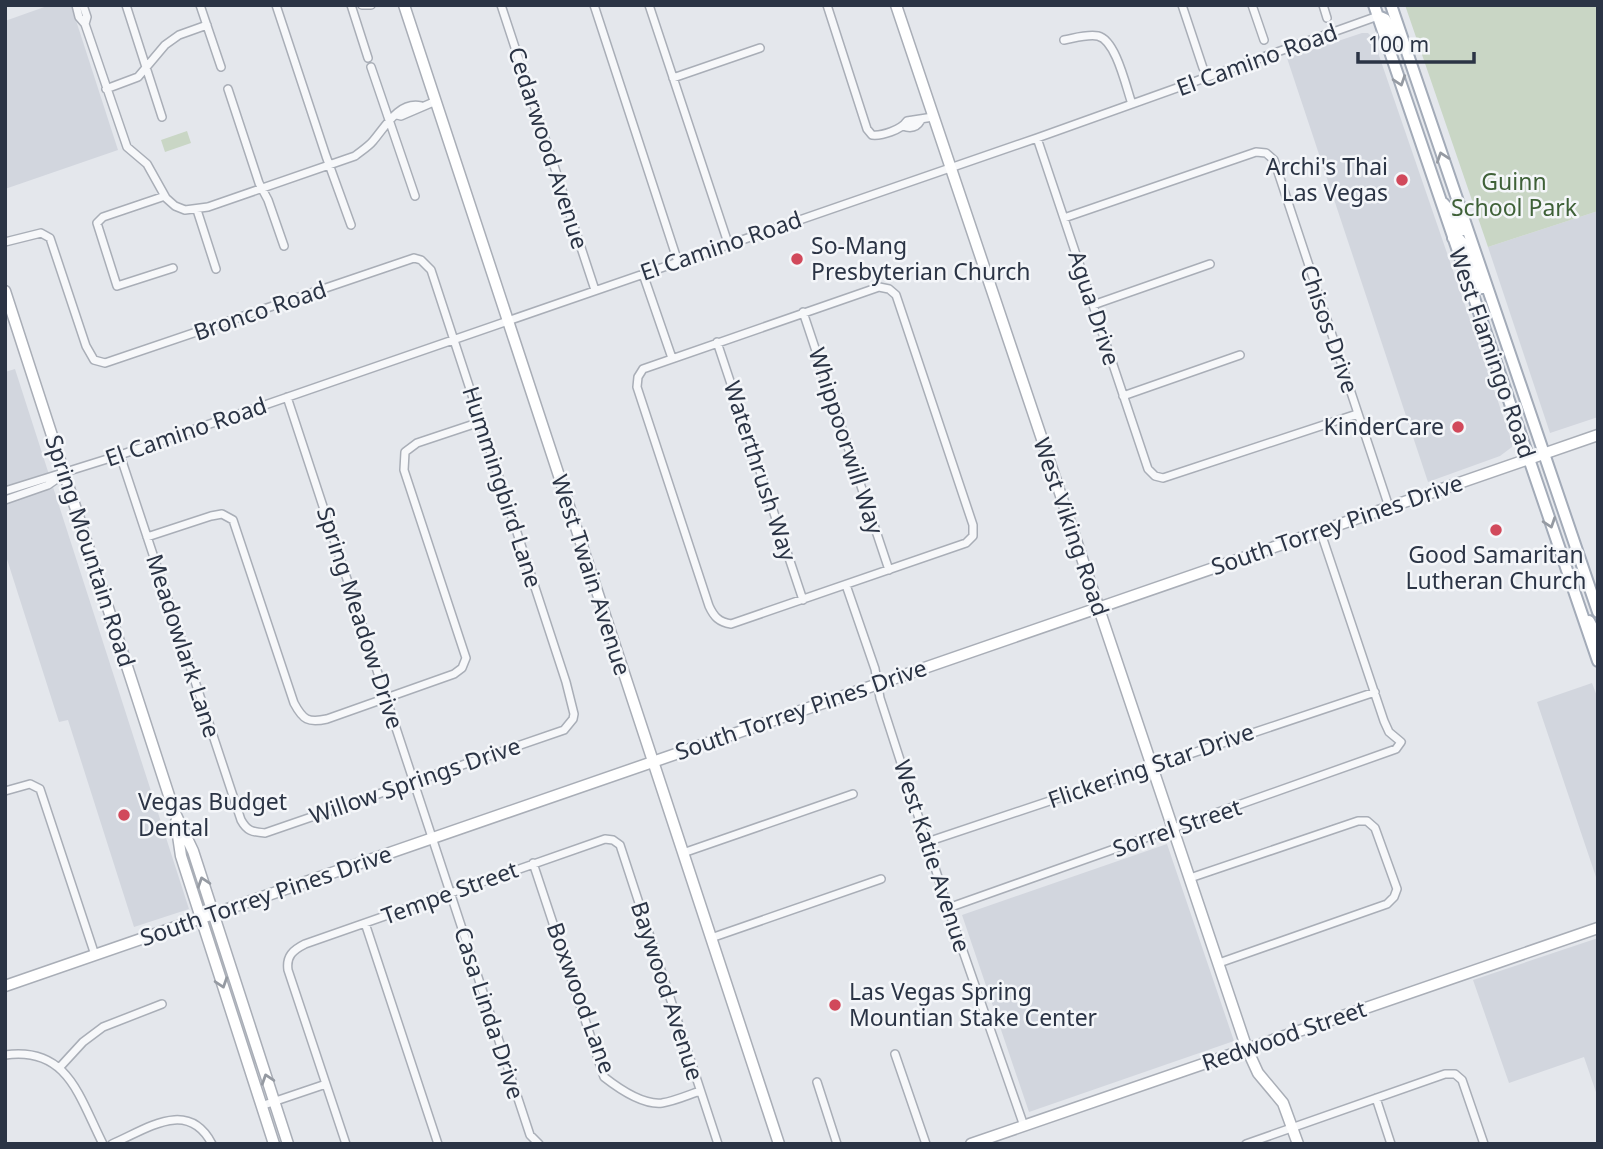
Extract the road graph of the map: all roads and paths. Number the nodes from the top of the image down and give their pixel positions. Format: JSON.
{"nodes":[{"id":1,"x":76,"y":5,"type":"edge"},
{"id":2,"x":83,"y":5,"type":"edge"},
{"id":3,"x":126,"y":5,"type":"edge"},
{"id":4,"x":200,"y":5,"type":"edge"},
{"id":5,"x":276,"y":5,"type":"edge"},
{"id":6,"x":351,"y":5,"type":"edge"},
{"id":7,"x":362,"y":5,"type":"edge"},
{"id":8,"x":371,"y":5,"type":"edge"},
{"id":9,"x":404,"y":5,"type":"edge"},
{"id":10,"x":501,"y":5,"type":"edge"},
{"id":11,"x":594,"y":5,"type":"edge"},
{"id":12,"x":649,"y":5,"type":"edge"},
{"id":13,"x":827,"y":5,"type":"edge"},
{"id":14,"x":896,"y":5,"type":"edge"},
{"id":15,"x":1182,"y":5,"type":"edge"},
{"id":16,"x":1252,"y":5,"type":"edge"},
{"id":17,"x":1323,"y":5,"type":"edge"},
{"id":18,"x":1391,"y":5,"type":"edge"},
{"id":19,"x":1376,"y":11,"type":"edge"},
{"id":20,"x":1328,"y":18,"type":"dead end"},
{"id":21,"x":85,"y":24,"type":"junction"},
{"id":22,"x":207,"y":25,"type":"junction"},
{"id":23,"x":1064,"y":40,"type":"dead end"},
{"id":24,"x":1264,"y":40,"type":"dead end"},
{"id":25,"x":1404,"y":43,"type":"junction"},
{"id":26,"x":760,"y":48,"type":"dead end"},
{"id":27,"x":368,"y":58,"type":"dead end"},
{"id":28,"x":221,"y":67,"type":"dead end"},
{"id":29,"x":371,"y":67,"type":"dead end"},
{"id":30,"x":146,"y":68,"type":"junction"},
{"id":31,"x":1203,"y":68,"type":"dead end"},
{"id":32,"x":673,"y":78,"type":"junction"},
{"id":33,"x":106,"y":89,"type":"junction"},
{"id":34,"x":228,"y":89,"type":"dead end"},
{"id":35,"x":436,"y":101,"type":"junction"},
{"id":36,"x":1132,"y":104,"type":"junction"},
{"id":37,"x":162,"y":117,"type":"dead end"},
{"id":38,"x":393,"y":117,"type":"junction"},
{"id":39,"x":933,"y":117,"type":"junction"},
{"id":40,"x":1037,"y":138,"type":"junction"},
{"id":41,"x":329,"y":164,"type":"junction"},
{"id":42,"x":949,"y":167,"type":"junction"},
{"id":43,"x":263,"y":190,"type":"junction"},
{"id":44,"x":165,"y":196,"type":"junction"},
{"id":45,"x":415,"y":196,"type":"dead end"},
{"id":46,"x":1441,"y":201,"type":"junction"},
{"id":47,"x":197,"y":210,"type":"junction"},
{"id":48,"x":1064,"y":218,"type":"junction"},
{"id":49,"x":351,"y":225,"type":"dead end"},
{"id":50,"x":1467,"y":230,"type":"junction"},
{"id":51,"x":1453,"y":238,"type":"junction"},
{"id":52,"x":5,"y":242,"type":"edge"},
{"id":53,"x":728,"y":243,"type":"junction"},
{"id":54,"x":284,"y":246,"type":"dead end"},
{"id":55,"x":421,"y":260,"type":"joint"},
{"id":56,"x":678,"y":262,"type":"junction"},
{"id":57,"x":1210,"y":264,"type":"dead end"},
{"id":58,"x":173,"y":268,"type":"dead end"},
{"id":59,"x":216,"y":269,"type":"dead end"},
{"id":60,"x":643,"y":274,"type":"junction"},
{"id":61,"x":595,"y":290,"type":"junction"},
{"id":62,"x":5,"y":292,"type":"edge"},
{"id":63,"x":1492,"y":302,"type":"junction"},
{"id":64,"x":1093,"y":305,"type":"junction"},
{"id":65,"x":803,"y":312,"type":"junction"},
{"id":66,"x":508,"y":320,"type":"junction"},
{"id":67,"x":454,"y":339,"type":"junction"},
{"id":68,"x":717,"y":342,"type":"junction"},
{"id":69,"x":1240,"y":355,"type":"dead end"},
{"id":70,"x":672,"y":358,"type":"junction"},
{"id":71,"x":1123,"y":396,"type":"junction"},
{"id":72,"x":287,"y":397,"type":"junction"},
{"id":73,"x":1357,"y":414,"type":"junction"},
{"id":74,"x":480,"y":422,"type":"junction"},
{"id":75,"x":1598,"y":435,"type":"edge"},
{"id":76,"x":1544,"y":453,"type":"junction"},
{"id":77,"x":120,"y":455,"type":"junction"},
{"id":78,"x":1528,"y":458,"type":"junction"},
{"id":79,"x":64,"y":474,"type":"junction"},
{"id":80,"x":5,"y":491,"type":"edge"},
{"id":81,"x":5,"y":500,"type":"edge"},
{"id":82,"x":1389,"y":507,"type":"junction"},
{"id":83,"x":1320,"y":530,"type":"junction"},
{"id":84,"x":147,"y":537,"type":"junction"},
{"id":85,"x":889,"y":570,"type":"junction"},
{"id":86,"x":846,"y":585,"type":"junction"},
{"id":87,"x":803,"y":600,"type":"junction"},
{"id":88,"x":1098,"y":607,"type":"junction"},
{"id":89,"x":1580,"y":607,"type":"junction"},
{"id":90,"x":1598,"y":612,"type":"edge"},
{"id":91,"x":1598,"y":638,"type":"edge"},
{"id":92,"x":1598,"y":661,"type":"edge"},
{"id":93,"x":877,"y":684,"type":"junction"},
{"id":94,"x":1375,"y":692,"type":"junction"},
{"id":95,"x":387,"y":698,"type":"junction"},
{"id":96,"x":573,"y":719,"type":"joint"},
{"id":97,"x":653,"y":762,"type":"junction"},
{"id":98,"x":1152,"y":765,"type":"junction"},
{"id":99,"x":414,"y":781,"type":"junction"},
{"id":100,"x":5,"y":791,"type":"edge"},
{"id":101,"x":853,"y":794,"type":"dead end"},
{"id":102,"x":174,"y":811,"type":"junction"},
{"id":103,"x":1174,"y":830,"type":"junction"},
{"id":104,"x":252,"y":832,"type":"joint"},
{"id":105,"x":433,"y":838,"type":"junction"},
{"id":106,"x":613,"y":840,"type":"joint"},
{"id":107,"x":927,"y":842,"type":"junction"},
{"id":108,"x":683,"y":853,"type":"junction"},
{"id":109,"x":533,"y":863,"type":"junction"},
{"id":110,"x":1190,"y":878,"type":"junction"},
{"id":111,"x":881,"y":879,"type":"dead end"},
{"id":112,"x":449,"y":893,"type":"junction"},
{"id":113,"x":948,"y":908,"type":"junction"},
{"id":114,"x":214,"y":914,"type":"junction"},
{"id":115,"x":201,"y":918,"type":"junction"},
{"id":116,"x":365,"y":923,"type":"junction"},
{"id":117,"x":1598,"y":928,"type":"edge"},
{"id":118,"x":711,"y":938,"type":"junction"},
{"id":119,"x":95,"y":955,"type":"junction"},
{"id":120,"x":1219,"y":963,"type":"junction"},
{"id":121,"x":5,"y":986,"type":"edge"},
{"id":122,"x":162,"y":1004,"type":"dead end"},
{"id":123,"x":1247,"y":1049,"type":"junction"},
{"id":124,"x":895,"y":1054,"type":"dead end"},
{"id":125,"x":5,"y":1055,"type":"edge"},
{"id":126,"x":60,"y":1068,"type":"junction"},
{"id":127,"x":817,"y":1082,"type":"dead end"},
{"id":128,"x":326,"y":1084,"type":"junction"},
{"id":129,"x":701,"y":1091,"type":"junction"},
{"id":130,"x":1376,"y":1098,"type":"junction"},
{"id":131,"x":274,"y":1102,"type":"junction"},
{"id":132,"x":261,"y":1106,"type":"junction"},
{"id":133,"x":1024,"y":1126,"type":"junction"},
{"id":134,"x":1293,"y":1128,"type":"junction"},
{"id":135,"x":103,"y":1144,"type":"edge"},
{"id":136,"x":112,"y":1144,"type":"edge"},
{"id":137,"x":212,"y":1144,"type":"edge"},
{"id":138,"x":274,"y":1144,"type":"edge"},
{"id":139,"x":288,"y":1144,"type":"edge"},
{"id":140,"x":346,"y":1144,"type":"edge"},
{"id":141,"x":438,"y":1144,"type":"edge"},
{"id":142,"x":540,"y":1144,"type":"edge"},
{"id":143,"x":718,"y":1144,"type":"edge"},
{"id":144,"x":779,"y":1144,"type":"edge"},
{"id":145,"x":837,"y":1144,"type":"edge"},
{"id":146,"x":926,"y":1144,"type":"edge"},
{"id":147,"x":971,"y":1144,"type":"edge"},
{"id":148,"x":1246,"y":1144,"type":"edge"},
{"id":149,"x":1298,"y":1144,"type":"edge"},
{"id":150,"x":1391,"y":1144,"type":"edge"},
{"id":151,"x":1484,"y":1144,"type":"edge"}],
"edges":[{"from":1,"to":21,"type":"street"},
{"from":2,"to":21,"type":"street"},
{"from":3,"to":30,"type":"street"},
{"from":4,"to":22,"type":"street"},
{"from":5,"to":41,"type":"street"},
{"from":6,"to":27,"type":"street"},
{"from":7,"to":8,"type":"street"},
{"from":9,"to":35,"type":"street","name":"West Twain Avenue"},
{"from":10,"to":61,"type":"street","name":"Cedarwood Avenue"},
{"from":11,"to":56,"type":"street"},
{"from":12,"to":32,"type":"street"},
{"from":13,"to":39,"type":"street"},
{"from":14,"to":39,"type":"street","name":"West Viking Road"},
{"from":15,"to":31,"type":"street"},
{"from":16,"to":24,"type":"street"},
{"from":17,"to":20,"type":"street"},
{"from":18,"to":25,"type":"main road","name":"West Flamingo Road"},
{"from":19,"to":25,"type":"main road"},
{"from":19,"to":36,"type":"street","name":"El Camino Road"},
{"from":19,"to":46,"type":"main road","name":"West Flamingo Road","one_way":true},
{"from":21,"to":33,"type":"street"},
{"from":22,"to":28,"type":"street"},
{"from":22,"to":30,"type":"street"},
{"from":23,"to":36,"type":"street"},
{"from":50,"to":25,"type":"main road","name":"West Flamingo Road","one_way":true},
{"from":26,"to":32,"type":"street"},
{"from":29,"to":38,"type":"street"},
{"from":30,"to":33,"type":"street"},
{"from":30,"to":37,"type":"street"},
{"from":32,"to":53,"type":"street"},
{"from":33,"to":44,"type":"street"},
{"from":34,"to":43,"type":"street"},
{"from":35,"to":38,"type":"street"},
{"from":35,"to":66,"type":"street","name":"West Twain Avenue"},
{"from":36,"to":40,"type":"street","name":"El Camino Road"},
{"from":38,"to":41,"type":"street"},
{"from":38,"to":45,"type":"street"},
{"from":39,"to":42,"type":"street","name":"West Viking Road"},
{"from":40,"to":42,"type":"street","name":"El Camino Road"},
{"from":40,"to":48,"type":"street","name":"Agua Drive"},
{"from":41,"to":43,"type":"street"},
{"from":41,"to":49,"type":"street"},
{"from":42,"to":53,"type":"street","name":"El Camino Road"},
{"from":42,"to":88,"type":"street","name":"West Viking Road"},
{"from":43,"to":47,"type":"street"},
{"from":43,"to":54,"type":"street"},
{"from":44,"to":47,"type":"street"},
{"from":44,"to":58,"type":"street"},
{"from":46,"to":50,"type":"main road"},
{"from":46,"to":51,"type":"main road","name":"West Flamingo Road"},
{"from":47,"to":59,"type":"street"},
{"from":48,"to":64,"type":"street","name":"Agua Drive"},
{"from":48,"to":73,"type":"street","name":"Chisos Drive"},
{"from":50,"to":63,"type":"main road","name":"West Flamingo Road"},
{"from":51,"to":63,"type":"main road"},
{"from":51,"to":78,"type":"main road","name":"West Flamingo Road"},
{"from":52,"to":55,"type":"street","name":"Bronco Road"},
{"from":53,"to":56,"type":"street","name":"El Camino Road"},
{"from":55,"to":67,"type":"street","name":"Hummingbird Lane"},
{"from":56,"to":60,"type":"street","name":"El Camino Road"},
{"from":57,"to":64,"type":"street"},
{"from":60,"to":61,"type":"street","name":"El Camino Road"},
{"from":60,"to":70,"type":"street"},
{"from":61,"to":66,"type":"street","name":"El Camino Road"},
{"from":62,"to":79,"type":"street","name":"Spring Mountain Road"},
{"from":63,"to":76,"type":"main road","name":"West Flamingo Road"},
{"from":64,"to":71,"type":"street","name":"Agua Drive"},
{"from":65,"to":68,"type":"street"},
{"from":65,"to":85,"type":"street","name":"Whippoorwill Way"},
{"from":65,"to":85,"type":"street"},
{"from":66,"to":67,"type":"street","name":"El Camino Road"},
{"from":66,"to":97,"type":"street","name":"West Twain Avenue"},
{"from":67,"to":72,"type":"street","name":"El Camino Road"},
{"from":67,"to":74,"type":"street","name":"Hummingbird Lane"},
{"from":68,"to":70,"type":"street"},
{"from":68,"to":87,"type":"street","name":"Waterthrush Way"},
{"from":69,"to":71,"type":"street"},
{"from":70,"to":87,"type":"street"},
{"from":71,"to":73,"type":"street","name":"Agua Drive"},
{"from":72,"to":77,"type":"street","name":"El Camino Road"},
{"from":72,"to":95,"type":"street","name":"Spring Meadow Drive"},
{"from":73,"to":82,"type":"street","name":"Chisos Drive"},
{"from":74,"to":95,"type":"street"},
{"from":74,"to":96,"type":"street","name":"Hummingbird Lane"},
{"from":75,"to":76,"type":"street","name":"South Torrey Pines Drive"},
{"from":76,"to":78,"type":"street","name":"South Torrey Pines Drive"},
{"from":76,"to":90,"type":"main road","name":"West Flamingo Road"},
{"from":77,"to":79,"type":"street","name":"El Camino Road"},
{"from":77,"to":84,"type":"street","name":"Meadowlark Lane"},
{"from":78,"to":82,"type":"street","name":"South Torrey Pines Drive"},
{"from":78,"to":89,"type":"main road","name":"West Flamingo Road","one_way":true},
{"from":79,"to":80,"type":"street","name":"El Camino Road"},
{"from":79,"to":81,"type":"street","name":"El Camino Road"},
{"from":79,"to":102,"type":"street","name":"Spring Mountain Road"},
{"from":82,"to":83,"type":"street","name":"South Torrey Pines Drive"},
{"from":83,"to":88,"type":"street","name":"South Torrey Pines Drive"},
{"from":83,"to":94,"type":"street"},
{"from":84,"to":95,"type":"street"},
{"from":84,"to":104,"type":"street","name":"Meadowlark Lane"},
{"from":85,"to":86,"type":"street"},
{"from":86,"to":87,"type":"street"},
{"from":86,"to":93,"type":"street","name":"West Katie Avenue"},
{"from":88,"to":93,"type":"street","name":"South Torrey Pines Drive"},
{"from":88,"to":98,"type":"street","name":"West Viking Road"},
{"from":89,"to":91,"type":"main road"},
{"from":89,"to":92,"type":"main road","name":"West Flamingo Road"},
{"from":93,"to":97,"type":"street","name":"South Torrey Pines Drive"},
{"from":93,"to":107,"type":"street","name":"West Katie Avenue"},
{"from":94,"to":98,"type":"street","name":"Flickering Star Drive"},
{"from":94,"to":103,"type":"street","name":"Sorrel Street"},
{"from":95,"to":99,"type":"street","name":"Spring Meadow Drive"},
{"from":96,"to":99,"type":"street","name":"Willow Springs Drive"},
{"from":97,"to":105,"type":"street","name":"South Torrey Pines Drive"},
{"from":97,"to":108,"type":"street","name":"West Twain Avenue"},
{"from":98,"to":103,"type":"street","name":"West Viking Road"},
{"from":98,"to":107,"type":"street","name":"Flickering Star Drive"},
{"from":99,"to":104,"type":"street","name":"Willow Springs Drive"},
{"from":99,"to":105,"type":"street","name":"Spring Meadow Drive"},
{"from":100,"to":119,"type":"street"},
{"from":101,"to":108,"type":"street"},
{"from":114,"to":102,"type":"street","name":"Spring Mountain Road","one_way":true},
{"from":102,"to":115,"type":"street","name":"Spring Mountain Road"},
{"from":103,"to":110,"type":"street","name":"West Viking Road"},
{"from":103,"to":113,"type":"street","name":"Sorrel Street"},
{"from":105,"to":112,"type":"street","name":"Casa Linda Drive"},
{"from":105,"to":114,"type":"street","name":"South Torrey Pines Drive"},
{"from":106,"to":109,"type":"street","name":"Tempe Street"},
{"from":106,"to":129,"type":"street","name":"Baywood Avenue"},
{"from":107,"to":113,"type":"street","name":"West Katie Avenue"},
{"from":108,"to":118,"type":"street","name":"West Twain Avenue"},
{"from":109,"to":112,"type":"street","name":"Tempe Street"},
{"from":109,"to":129,"type":"street","name":"Boxwood Lane"},
{"from":110,"to":120,"type":"street","name":"West Viking Road"},
{"from":110,"to":120,"type":"street"},
{"from":111,"to":118,"type":"street"},
{"from":112,"to":116,"type":"street","name":"Tempe Street"},
{"from":112,"to":142,"type":"street","name":"Casa Linda Drive"},
{"from":113,"to":133,"type":"street","name":"West Katie Avenue"},
{"from":114,"to":115,"type":"street","name":"South Torrey Pines Drive"},
{"from":131,"to":114,"type":"street","name":"Spring Mountain Road","one_way":true},
{"from":115,"to":119,"type":"street","name":"South Torrey Pines Drive"},
{"from":115,"to":132,"type":"street","name":"Spring Mountain Road","one_way":true},
{"from":116,"to":128,"type":"street","name":"Tempe Street"},
{"from":116,"to":141,"type":"street"},
{"from":117,"to":123,"type":"street","name":"Redwood Street"},
{"from":118,"to":144,"type":"street","name":"West Twain Avenue"},
{"from":119,"to":121,"type":"street","name":"South Torrey Pines Drive"},
{"from":120,"to":123,"type":"street","name":"West Viking Road"},
{"from":122,"to":126,"type":"street"},
{"from":123,"to":133,"type":"street","name":"Redwood Street"},
{"from":123,"to":134,"type":"street","name":"West Viking Road"},
{"from":124,"to":146,"type":"street"},
{"from":125,"to":126,"type":"street"},
{"from":126,"to":135,"type":"street"},
{"from":127,"to":145,"type":"street"},
{"from":128,"to":131,"type":"street"},
{"from":128,"to":140,"type":"street"},
{"from":129,"to":143,"type":"street","name":"Baywood Avenue"},
{"from":130,"to":134,"type":"street"},
{"from":130,"to":150,"type":"street"},
{"from":130,"to":151,"type":"street"},
{"from":131,"to":132,"type":"street"},
{"from":131,"to":139,"type":"street","name":"Spring Mountain Road"},
{"from":132,"to":138,"type":"street","name":"Spring Mountain Road"},
{"from":133,"to":147,"type":"street","name":"Redwood Street"},
{"from":134,"to":148,"type":"street"},
{"from":134,"to":149,"type":"street","name":"West Viking Road"},
{"from":136,"to":137,"type":"street"}]}
